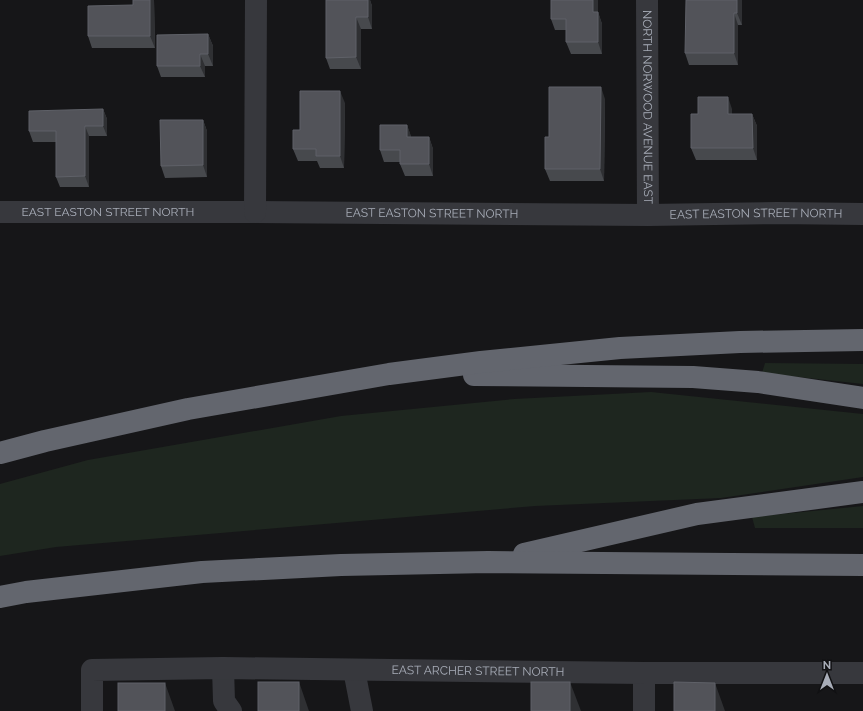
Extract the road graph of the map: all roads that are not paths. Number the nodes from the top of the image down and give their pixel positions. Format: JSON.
{"nodes":[{"id":1,"x":256,"y":0,"type":"edge"},
{"id":2,"x":647,"y":0,"type":"edge"},
{"id":3,"x":0,"y":212,"type":"edge"},
{"id":4,"x":255,"y":212,"type":"junction"},
{"id":5,"x":863,"y":214,"type":"edge"},
{"id":6,"x":648,"y":215,"type":"junction"},
{"id":7,"x":863,"y":340,"type":"edge"},
{"id":8,"x":389,"y":374,"type":"junction"},
{"id":9,"x":863,"y":398,"type":"edge"},
{"id":10,"x":0,"y":453,"type":"edge"},
{"id":11,"x":863,"y":492,"type":"edge"},
{"id":12,"x":488,"y":562,"type":"junction"},
{"id":13,"x":863,"y":565,"type":"edge"},
{"id":14,"x":0,"y":597,"type":"edge"},
{"id":15,"x":223,"y":668,"type":"junction"},
{"id":16,"x":354,"y":670,"type":"junction"},
{"id":17,"x":863,"y":672,"type":"edge"},
{"id":18,"x":644,"y":673,"type":"junction"},
{"id":19,"x":223,"y":708,"type":"edge"},
{"id":20,"x":92,"y":711,"type":"edge"},
{"id":21,"x":362,"y":711,"type":"edge"},
{"id":22,"x":644,"y":711,"type":"edge"}],
"edges":[{"from":1,"to":4,"type":"street"},
{"from":2,"to":6,"type":"street","name":"NORTH NORWOOD AVENUE EAST"},
{"from":3,"to":4,"type":"street","name":"EAST EASTON STREET NORTH"},
{"from":4,"to":6,"type":"street","name":"EAST EASTON STREET NORTH"},
{"from":5,"to":6,"type":"street","name":"EAST EASTON STREET NORTH"},
{"from":7,"to":8,"type":"highway"},
{"from":8,"to":9,"type":"highway"},
{"from":8,"to":10,"type":"highway"},
{"from":11,"to":12,"type":"highway"},
{"from":12,"to":13,"type":"highway"},
{"from":12,"to":14,"type":"highway"},
{"from":15,"to":16,"type":"street","name":"EAST ARCHER STREET NORTH"},
{"from":15,"to":19,"type":"street"},
{"from":15,"to":20,"type":"street","name":"EAST ARCHER STREET NORTH"},
{"from":16,"to":18,"type":"street","name":"EAST ARCHER STREET NORTH"},
{"from":16,"to":21,"type":"street"},
{"from":17,"to":18,"type":"street","name":"EAST ARCHER STREET NORTH"},
{"from":18,"to":22,"type":"street"}]}
